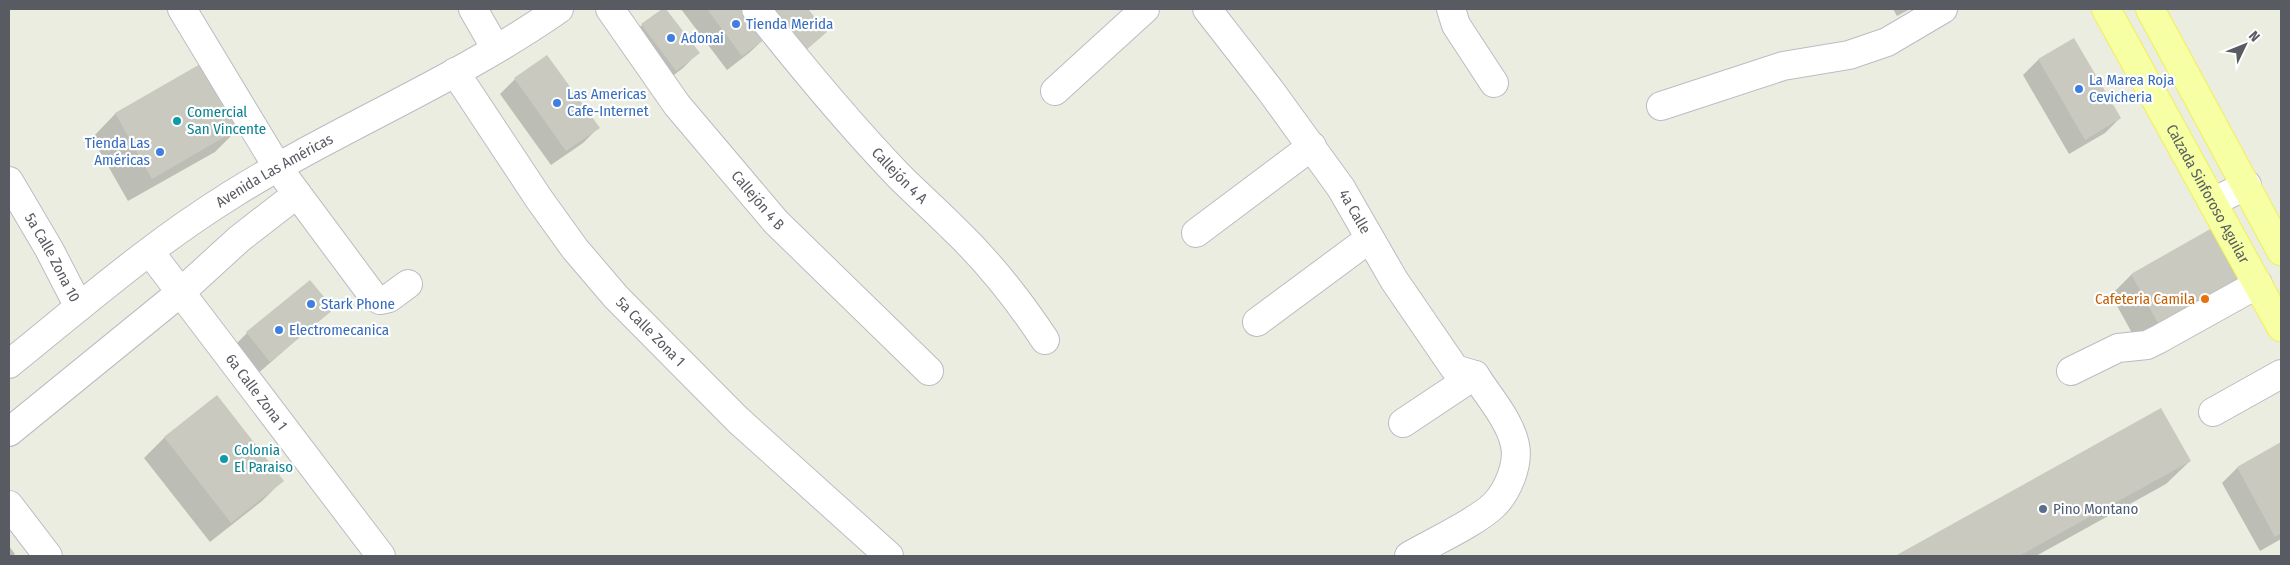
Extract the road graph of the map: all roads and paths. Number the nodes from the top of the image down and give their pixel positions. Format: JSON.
{"nodes":[{"id":1,"x":182,"y":9,"type":"edge"},
{"id":2,"x":473,"y":9,"type":"edge"},
{"id":3,"x":559,"y":9,"type":"edge"},
{"id":4,"x":610,"y":9,"type":"edge"},
{"id":5,"x":756,"y":9,"type":"edge"},
{"id":6,"x":1145,"y":9,"type":"edge"},
{"id":7,"x":1207,"y":9,"type":"edge"},
{"id":8,"x":1451,"y":9,"type":"edge"},
{"id":9,"x":1943,"y":9,"type":"edge"},
{"id":10,"x":2106,"y":9,"type":"edge"},
{"id":11,"x":2150,"y":9,"type":"edge"},
{"id":12,"x":496,"y":49,"type":"junction"},
{"id":13,"x":455,"y":72,"type":"junction"},
{"id":14,"x":1494,"y":83,"type":"dead end"},
{"id":15,"x":1055,"y":91,"type":"dead end"},
{"id":16,"x":1660,"y":106,"type":"dead end"},
{"id":17,"x":1312,"y":146,"type":"junction"},
{"id":18,"x":278,"y":168,"type":"junction"},
{"id":19,"x":9,"y":182,"type":"edge"},
{"id":20,"x":2247,"y":185,"type":"junction"},
{"id":21,"x":297,"y":194,"type":"junction"},
{"id":22,"x":2213,"y":202,"type":"junction"},
{"id":23,"x":1196,"y":233,"type":"dead end"},
{"id":24,"x":1369,"y":239,"type":"junction"},
{"id":25,"x":2281,"y":251,"type":"edge"},
{"id":26,"x":150,"y":252,"type":"junction"},
{"id":27,"x":408,"y":284,"type":"dead end"},
{"id":28,"x":2258,"y":284,"type":"junction"},
{"id":29,"x":181,"y":292,"type":"junction"},
{"id":30,"x":79,"y":307,"type":"junction"},
{"id":31,"x":1257,"y":322,"type":"dead end"},
{"id":32,"x":2281,"y":326,"type":"edge"},
{"id":33,"x":1045,"y":340,"type":"dead end"},
{"id":34,"x":9,"y":364,"type":"edge"},
{"id":35,"x":2072,"y":371,"type":"dead end"},
{"id":36,"x":929,"y":372,"type":"dead end"},
{"id":37,"x":2281,"y":374,"type":"edge"},
{"id":38,"x":1475,"y":375,"type":"junction"},
{"id":39,"x":2213,"y":412,"type":"dead end"},
{"id":40,"x":1403,"y":423,"type":"dead end"},
{"id":41,"x":9,"y":432,"type":"edge"},
{"id":42,"x":9,"y":505,"type":"edge"},
{"id":43,"x":48,"y":556,"type":"edge"},
{"id":44,"x":381,"y":556,"type":"edge"},
{"id":45,"x":889,"y":556,"type":"edge"},
{"id":46,"x":1409,"y":556,"type":"edge"}],
"edges":[{"from":1,"to":18,"type":"street"},
{"from":2,"to":12,"type":"street"},
{"from":3,"to":12,"type":"street","name":"Avenida Las Américas"},
{"from":4,"to":36,"type":"street","name":"Callejón 4 B"},
{"from":5,"to":33,"type":"street","name":"Callejón 4 A"},
{"from":6,"to":15,"type":"street"},
{"from":7,"to":17,"type":"street","name":"4a Calle"},
{"from":8,"to":14,"type":"street"},
{"from":9,"to":16,"type":"street"},
{"from":10,"to":22,"type":"main road","name":"Calzada Sinforoso Aguilar"},
{"from":11,"to":20,"type":"main road"},
{"from":12,"to":13,"type":"street","name":"Avenida Las Américas"},
{"from":13,"to":18,"type":"street","name":"Avenida Las Américas"},
{"from":13,"to":45,"type":"street","name":"5a Calle Zona 1"},
{"from":17,"to":23,"type":"street"},
{"from":17,"to":24,"type":"street","name":"4a Calle"},
{"from":18,"to":21,"type":"street"},
{"from":18,"to":26,"type":"street","name":"Avenida Las Américas"},
{"from":19,"to":30,"type":"street","name":"5a Calle Zona 10"},
{"from":20,"to":22,"type":"street"},
{"from":20,"to":25,"type":"main road"},
{"from":21,"to":27,"type":"street"},
{"from":21,"to":29,"type":"street"},
{"from":22,"to":28,"type":"main road","name":"Calzada Sinforoso Aguilar"},
{"from":24,"to":31,"type":"street"},
{"from":24,"to":38,"type":"street","name":"4a Calle"},
{"from":26,"to":29,"type":"street","name":"6a Calle Zona 1"},
{"from":26,"to":30,"type":"street","name":"Avenida Las Américas"},
{"from":28,"to":32,"type":"main road","name":"Calzada Sinforoso Aguilar"},
{"from":28,"to":35,"type":"street"},
{"from":29,"to":41,"type":"street"},
{"from":29,"to":44,"type":"street","name":"6a Calle Zona 1"},
{"from":30,"to":34,"type":"street","name":"Avenida Las Américas"},
{"from":37,"to":39,"type":"street"},
{"from":38,"to":40,"type":"street"},
{"from":38,"to":46,"type":"street"},
{"from":42,"to":43,"type":"street"}]}
